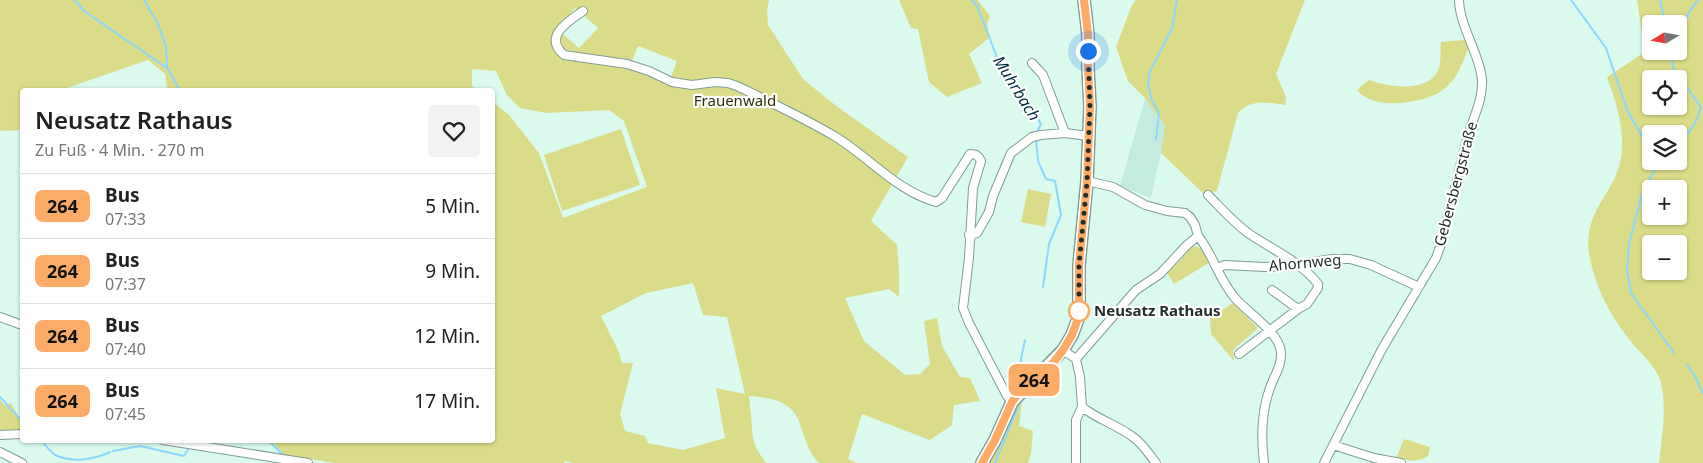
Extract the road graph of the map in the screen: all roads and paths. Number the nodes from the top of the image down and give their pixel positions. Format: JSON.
{"nodes":[{"id":1,"x":1084,"y":0,"type":"edge"},
{"id":2,"x":1459,"y":0,"type":"edge"},
{"id":3,"x":583,"y":11,"type":"dead end"},
{"id":4,"x":1032,"y":63,"type":"dead end"},
{"id":5,"x":1065,"y":134,"type":"junction"},
{"id":6,"x":1088,"y":136,"type":"junction"},
{"id":7,"x":1087,"y":182,"type":"junction"},
{"id":8,"x":1208,"y":195,"type":"dead end"},
{"id":9,"x":970,"y":235,"type":"junction"},
{"id":10,"x":1198,"y":236,"type":"junction"},
{"id":11,"x":1296,"y":264,"type":"junction"},
{"id":12,"x":1217,"y":268,"type":"junction"},
{"id":13,"x":1419,"y":287,"type":"junction"},
{"id":14,"x":1272,"y":290,"type":"dead end"},
{"id":15,"x":1298,"y":309,"type":"junction"},
{"id":16,"x":0,"y":316,"type":"edge"},
{"id":17,"x":20,"y":324,"type":"edge"},
{"id":18,"x":1269,"y":330,"type":"junction"},
{"id":19,"x":1063,"y":350,"type":"junction"},
{"id":20,"x":1240,"y":354,"type":"dead end"},
{"id":21,"x":1076,"y":359,"type":"junction"},
{"id":22,"x":1012,"y":402,"type":"junction"},
{"id":23,"x":1082,"y":407,"type":"junction"},
{"id":24,"x":20,"y":434,"type":"edge"},
{"id":25,"x":0,"y":435,"type":"edge"},
{"id":26,"x":182,"y":443,"type":"edge"},
{"id":27,"x":1333,"y":445,"type":"junction"},
{"id":28,"x":0,"y":452,"type":"edge"},
{"id":29,"x":22,"y":463,"type":"edge"},
{"id":30,"x":308,"y":463,"type":"edge"},
{"id":31,"x":982,"y":463,"type":"edge"},
{"id":32,"x":1076,"y":463,"type":"edge"},
{"id":33,"x":1156,"y":463,"type":"edge"},
{"id":34,"x":1264,"y":463,"type":"edge"},
{"id":35,"x":1324,"y":463,"type":"edge"},
{"id":36,"x":1401,"y":463,"type":"edge"}],
"edges":[{"from":1,"to":6,"type":"main road"},
{"from":2,"to":13,"type":"street","name":"Gebersbergstraße"},
{"from":3,"to":9,"type":"street"},
{"from":4,"to":5,"type":"street"},
{"from":5,"to":6,"type":"street"},
{"from":5,"to":9,"type":"street"},
{"from":6,"to":7,"type":"main road"},
{"from":7,"to":10,"type":"street"},
{"from":7,"to":19,"type":"main road"},
{"from":8,"to":11,"type":"street"},
{"from":9,"to":22,"type":"street"},
{"from":10,"to":12,"type":"street"},
{"from":10,"to":21,"type":"street"},
{"from":11,"to":12,"type":"street","name":"Ahornweg"},
{"from":11,"to":13,"type":"street","name":"Ahornweg"},
{"from":11,"to":15,"type":"street"},
{"from":12,"to":18,"type":"street"},
{"from":13,"to":27,"type":"street","name":"Gebersbergstraße"},
{"from":14,"to":15,"type":"street"},
{"from":15,"to":18,"type":"street"},
{"from":16,"to":17,"type":"street"},
{"from":18,"to":20,"type":"street"},
{"from":18,"to":34,"type":"street"},
{"from":19,"to":21,"type":"street"},
{"from":19,"to":22,"type":"main road"},
{"from":21,"to":23,"type":"street"},
{"from":22,"to":31,"type":"main road"},
{"from":23,"to":32,"type":"street"},
{"from":23,"to":33,"type":"street"},
{"from":24,"to":25,"type":"street"},
{"from":26,"to":30,"type":"street"},
{"from":27,"to":35,"type":"street","name":"Gebersbergstraße"},
{"from":27,"to":36,"type":"street"},
{"from":28,"to":29,"type":"street"}]}
